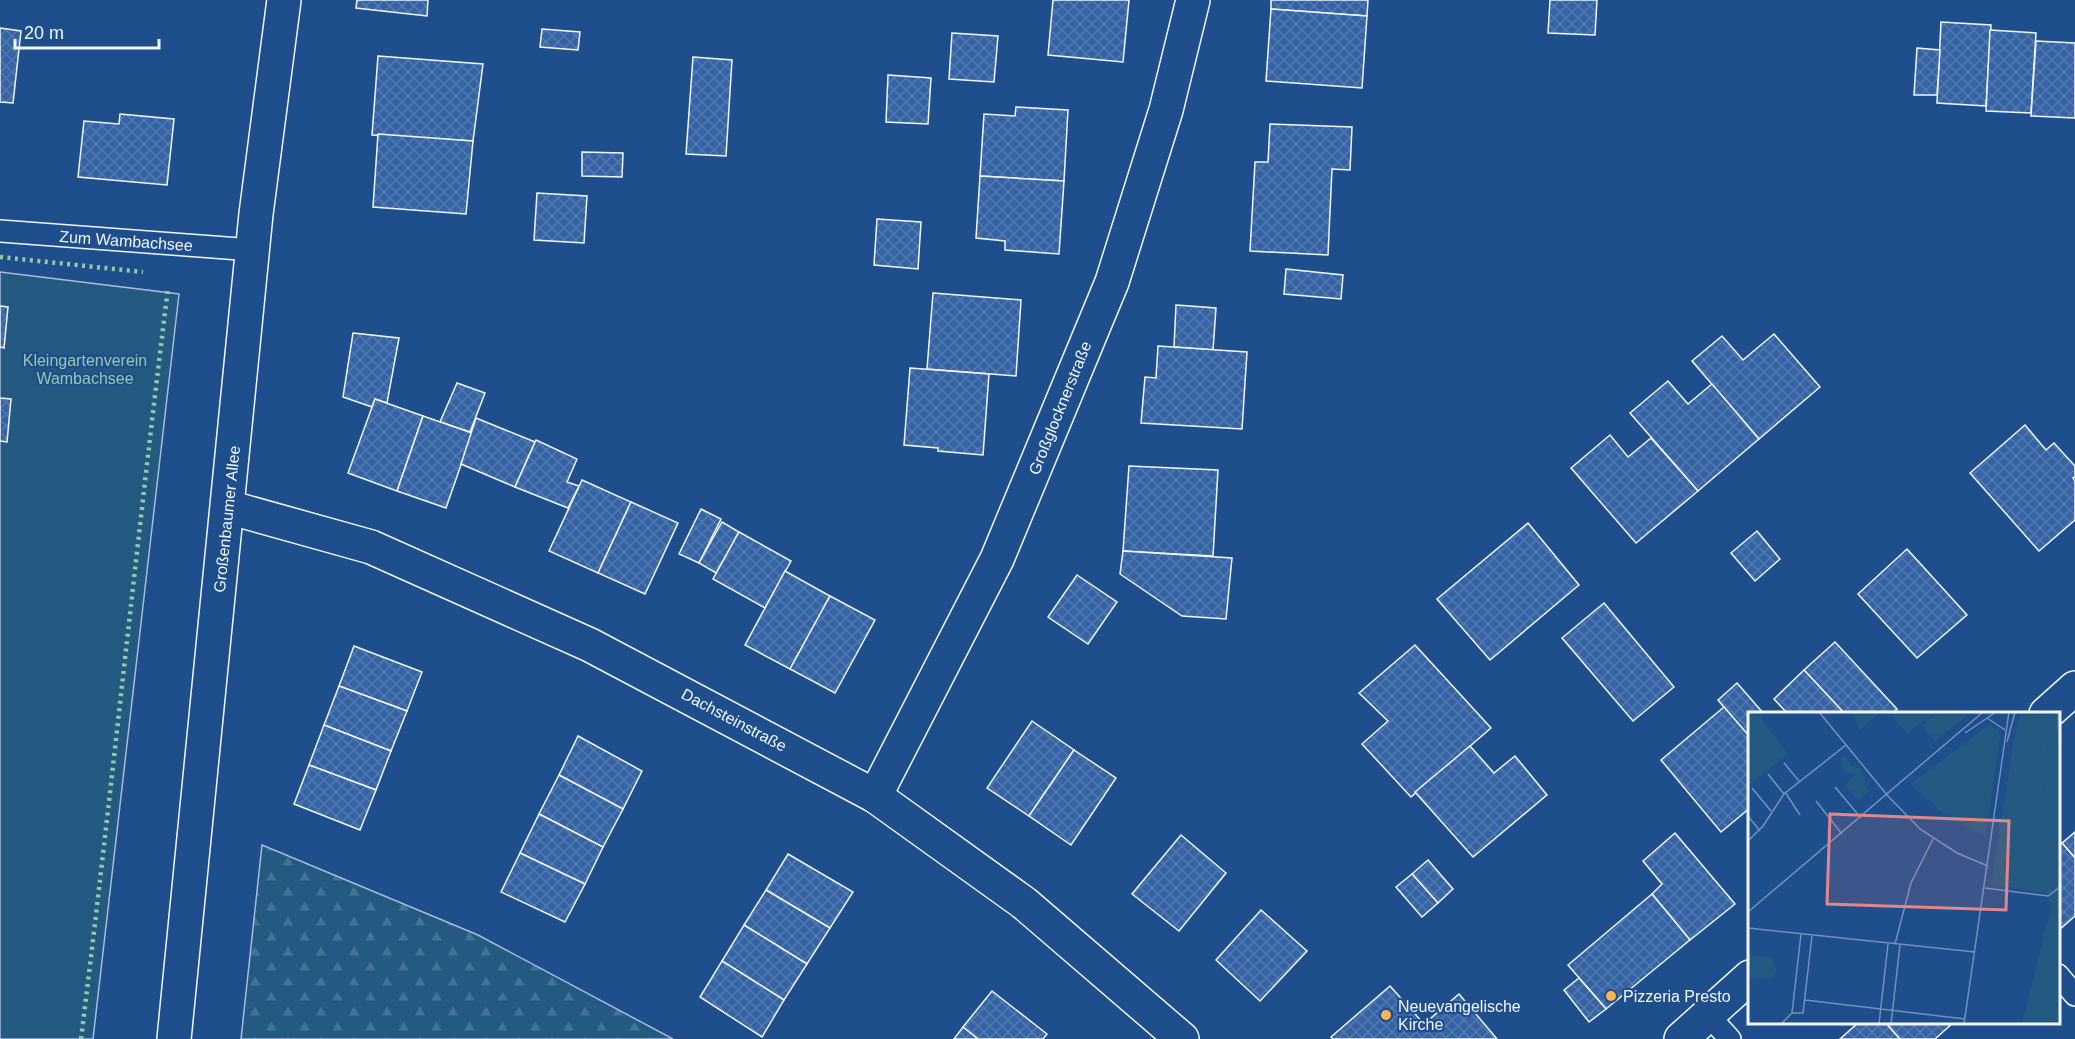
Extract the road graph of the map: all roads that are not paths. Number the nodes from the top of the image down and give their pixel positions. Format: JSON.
{"nodes":[{"id":1,"x":284,"y":0,"type":"edge"},
{"id":2,"x":1193,"y":0,"type":"edge"},
{"id":3,"x":0,"y":231,"type":"edge"},
{"id":4,"x":253,"y":250,"type":"junction"},
{"id":5,"x":228,"y":507,"type":"junction"},
{"id":6,"x":2075,"y":688,"type":"edge"},
{"id":7,"x":2048,"y":712,"type":"edge"},
{"id":8,"x":875,"y":796,"type":"junction"},
{"id":9,"x":2060,"y":977,"type":"edge"},
{"id":10,"x":1748,"y":978,"type":"edge"},
{"id":11,"x":2075,"y":995,"type":"edge"},
{"id":12,"x":1708,"y":1015,"type":"junction"},
{"id":13,"x":174,"y":1039,"type":"edge"},
{"id":14,"x":1182,"y":1039,"type":"edge"},
{"id":15,"x":1681,"y":1039,"type":"edge"},
{"id":16,"x":1730,"y":1039,"type":"edge"}],
"edges":[{"from":1,"to":4,"type":"street","name":"Großenbaumer Allee"},
{"from":2,"to":8,"type":"street","name":"Großglocknerstraße"},
{"from":3,"to":4,"type":"lane","name":"Zum Wambachsee"},
{"from":4,"to":5,"type":"street","name":"Großenbaumer Allee"},
{"from":5,"to":8,"type":"street","name":"Dachsteinstraße"},
{"from":5,"to":13,"type":"street","name":"Großenbaumer Allee"},
{"from":6,"to":7,"type":"street"},
{"from":8,"to":14,"type":"street","name":"Dachsteinstraße"},
{"from":9,"to":11,"type":"lane"},
{"from":10,"to":12,"type":"street"},
{"from":12,"to":15,"type":"street"},
{"from":12,"to":16,"type":"lane"}]}
